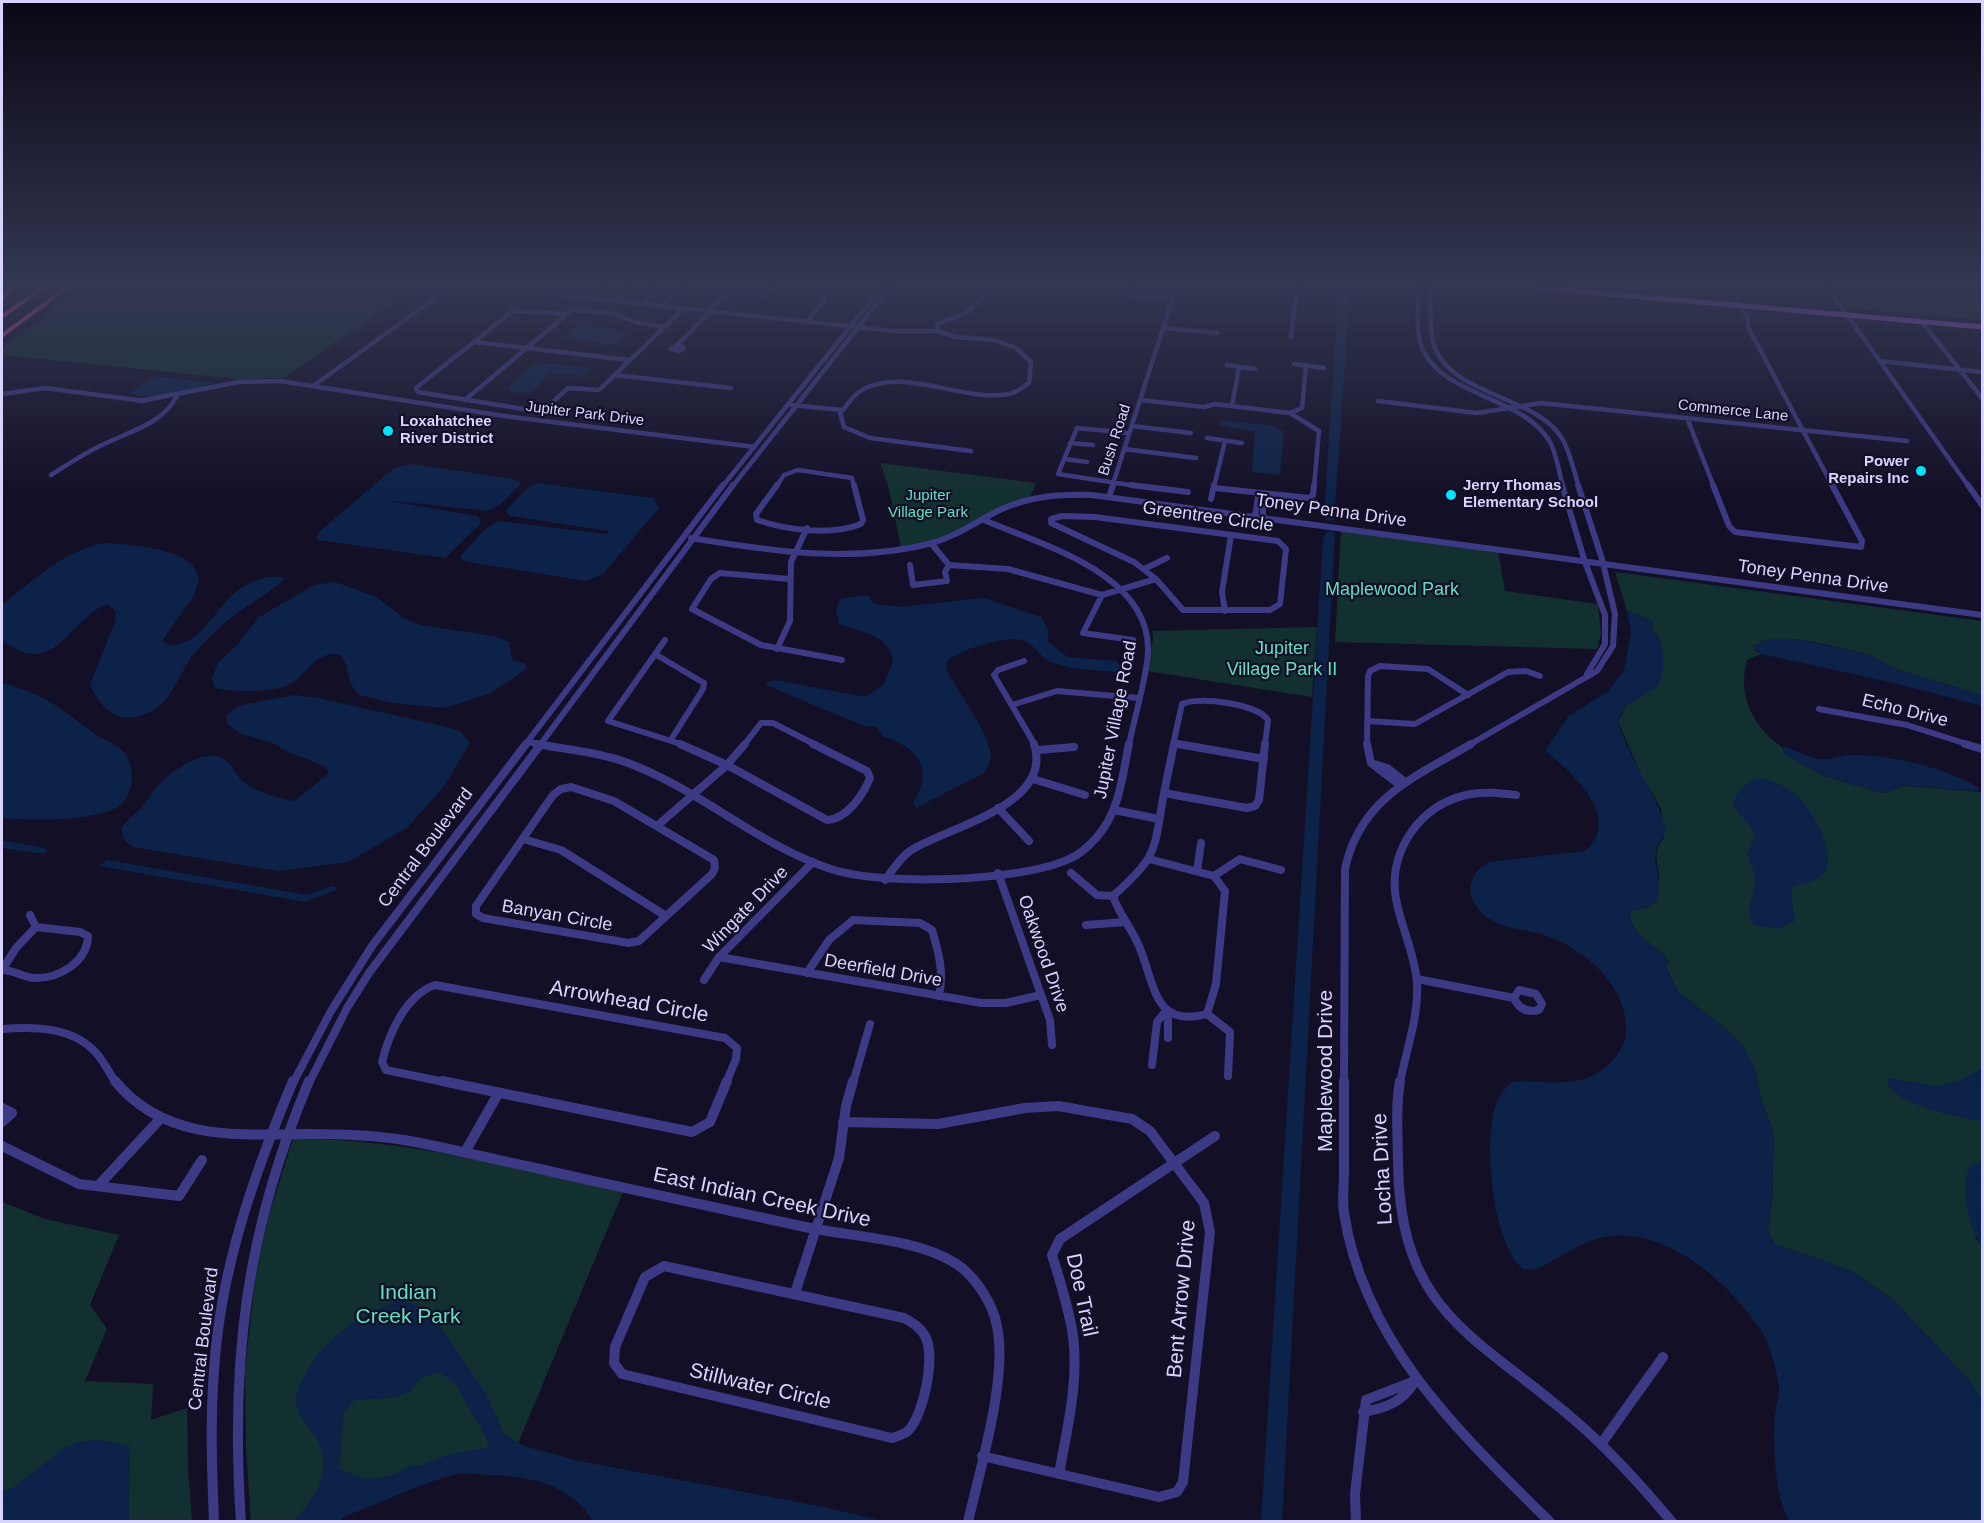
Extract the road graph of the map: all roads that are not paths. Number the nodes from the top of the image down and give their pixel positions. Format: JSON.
{"nodes":[{"id":1,"x":350,"y":359,"type":"edge"},
{"id":2,"x":452,"y":359,"type":"edge"},
{"id":3,"x":513,"y":359,"type":"edge"},
{"id":4,"x":621,"y":359,"type":"edge"},
{"id":5,"x":827,"y":359,"type":"edge"},
{"id":6,"x":1030,"y":359,"type":"edge"},
{"id":7,"x":1153,"y":359,"type":"edge"},
{"id":8,"x":1430,"y":359,"type":"edge"},
{"id":9,"x":1441,"y":359,"type":"edge"},
{"id":10,"x":1765,"y":359,"type":"edge"},
{"id":11,"x":1951,"y":359,"type":"edge"},
{"id":12,"x":629,"y":360,"type":"joint"},
{"id":13,"x":1879,"y":361,"type":"joint"},
{"id":14,"x":1294,"y":364,"type":"dead end"},
{"id":15,"x":1227,"y":365,"type":"dead end"},
{"id":16,"x":1306,"y":366,"type":"junction"},
{"id":17,"x":1239,"y":367,"type":"junction"},
{"id":18,"x":1324,"y":368,"type":"dead end"},
{"id":19,"x":1255,"y":369,"type":"dead end"},
{"id":20,"x":1959,"y":369,"type":"junction"},
{"id":21,"x":1983,"y":372,"type":"edge"},
{"id":22,"x":614,"y":375,"type":"junction"},
{"id":23,"x":313,"y":386,"type":"junction"},
{"id":24,"x":731,"y":388,"type":"dead end"},
{"id":25,"x":2,"y":394,"type":"edge"},
{"id":26,"x":1981,"y":396,"type":"edge"},
{"id":27,"x":177,"y":397,"type":"junction"},
{"id":28,"x":464,"y":398,"type":"junction"},
{"id":29,"x":1140,"y":400,"type":"junction"},
{"id":30,"x":1378,"y":401,"type":"dead end"},
{"id":31,"x":790,"y":405,"type":"junction"},
{"id":32,"x":1518,"y":405,"type":"junction"},
{"id":33,"x":455,"y":406,"type":"junction"},
{"id":34,"x":1232,"y":406,"type":"junction"},
{"id":35,"x":1509,"y":408,"type":"junction"},
{"id":36,"x":841,"y":411,"type":"junction"},
{"id":37,"x":542,"y":412,"type":"junction"},
{"id":38,"x":1290,"y":413,"type":"junction"},
{"id":39,"x":1687,"y":418,"type":"junction"},
{"id":40,"x":534,"y":420,"type":"junction"},
{"id":41,"x":1132,"y":426,"type":"junction"},
{"id":42,"x":1803,"y":430,"type":"junction"},
{"id":43,"x":1129,"y":433,"type":"junction"},
{"id":44,"x":1191,"y":433,"type":"dead end"},
{"id":45,"x":1207,"y":438,"type":"dead end"},
{"id":46,"x":1225,"y":441,"type":"junction"},
{"id":47,"x":1907,"y":441,"type":"dead end"},
{"id":48,"x":1070,"y":442,"type":"junction"},
{"id":49,"x":1242,"y":443,"type":"dead end"},
{"id":50,"x":1094,"y":445,"type":"dead end"},
{"id":51,"x":756,"y":449,"type":"junction"},
{"id":52,"x":1124,"y":449,"type":"junction"},
{"id":53,"x":971,"y":451,"type":"dead end"},
{"id":54,"x":1196,"y":458,"type":"dead end"},
{"id":55,"x":1064,"y":459,"type":"junction"},
{"id":56,"x":1088,"y":462,"type":"dead end"},
{"id":57,"x":51,"y":475,"type":"dead end"},
{"id":58,"x":1113,"y":483,"type":"junction"},
{"id":59,"x":1215,"y":488,"type":"junction"},
{"id":60,"x":1188,"y":492,"type":"dead end"},
{"id":61,"x":1263,"y":495,"type":"junction"},
{"id":62,"x":1108,"y":497,"type":"junction"},
{"id":63,"x":1211,"y":499,"type":"dead end"},
{"id":64,"x":1983,"y":506,"type":"edge"},
{"id":65,"x":1255,"y":516,"type":"junction"},
{"id":66,"x":1263,"y":517,"type":"junction"},
{"id":67,"x":984,"y":520,"type":"junction"},
{"id":68,"x":807,"y":528,"type":"junction"},
{"id":69,"x":1232,"y":535,"type":"junction"},
{"id":70,"x":684,"y":537,"type":"junction"},
{"id":71,"x":694,"y":539,"type":"junction"},
{"id":72,"x":931,"y":543,"type":"junction"},
{"id":73,"x":795,"y":553,"type":"junction"},
{"id":74,"x":1167,"y":558,"type":"dead end"},
{"id":75,"x":1585,"y":562,"type":"junction"},
{"id":76,"x":1603,"y":564,"type":"junction"},
{"id":77,"x":910,"y":565,"type":"dead end"},
{"id":78,"x":948,"y":565,"type":"junction"},
{"id":79,"x":1144,"y":569,"type":"junction"},
{"id":80,"x":789,"y":579,"type":"junction"},
{"id":81,"x":1156,"y":579,"type":"junction"},
{"id":82,"x":1124,"y":590,"type":"junction"},
{"id":83,"x":1102,"y":595,"type":"junction"},
{"id":84,"x":1226,"y":610,"type":"junction"},
{"id":85,"x":1983,"y":615,"type":"edge"},
{"id":86,"x":665,"y":640,"type":"dead end"},
{"id":87,"x":1133,"y":640,"type":"dead end"},
{"id":88,"x":777,"y":649,"type":"junction"},
{"id":89,"x":655,"y":654,"type":"junction"},
{"id":90,"x":842,"y":660,"type":"dead end"},
{"id":91,"x":1024,"y":661,"type":"dead end"},
{"id":92,"x":1540,"y":675,"type":"dead end"},
{"id":93,"x":1586,"y":676,"type":"junction"},
{"id":94,"x":1468,"y":695,"type":"junction"},
{"id":95,"x":1138,"y":698,"type":"junction"},
{"id":96,"x":1012,"y":705,"type":"junction"},
{"id":97,"x":1819,"y":709,"type":"dead end"},
{"id":98,"x":1367,"y":721,"type":"junction"},
{"id":99,"x":672,"y":738,"type":"junction"},
{"id":100,"x":528,"y":742,"type":"junction"},
{"id":101,"x":1174,"y":743,"type":"junction"},
{"id":102,"x":540,"y":744,"type":"junction"},
{"id":103,"x":1074,"y":747,"type":"dead end"},
{"id":104,"x":1983,"y":749,"type":"edge"},
{"id":105,"x":1038,"y":750,"type":"junction"},
{"id":106,"x":1264,"y":759,"type":"junction"},
{"id":107,"x":726,"y":766,"type":"junction"},
{"id":108,"x":1034,"y":779,"type":"junction"},
{"id":109,"x":1402,"y":784,"type":"junction"},
{"id":110,"x":1164,"y":793,"type":"junction"},
{"id":111,"x":1085,"y":795,"type":"dead end"},
{"id":112,"x":1516,"y":795,"type":"dead end"},
{"id":113,"x":692,"y":796,"type":"junction"},
{"id":114,"x":998,"y":808,"type":"junction"},
{"id":115,"x":1114,"y":810,"type":"junction"},
{"id":116,"x":1160,"y":819,"type":"junction"},
{"id":117,"x":657,"y":826,"type":"junction"},
{"id":118,"x":523,"y":839,"type":"junction"},
{"id":119,"x":1029,"y":841,"type":"dead end"},
{"id":120,"x":1201,"y":843,"type":"dead end"},
{"id":121,"x":1149,"y":859,"type":"junction"},
{"id":122,"x":813,"y":862,"type":"junction"},
{"id":123,"x":1281,"y":870,"type":"dead end"},
{"id":124,"x":1197,"y":871,"type":"junction"},
{"id":125,"x":998,"y":873,"type":"junction"},
{"id":126,"x":1071,"y":873,"type":"dead end"},
{"id":127,"x":1214,"y":876,"type":"junction"},
{"id":128,"x":885,"y":879,"type":"junction"},
{"id":129,"x":1113,"y":896,"type":"junction"},
{"id":130,"x":30,"y":915,"type":"dead end"},
{"id":131,"x":666,"y":916,"type":"junction"},
{"id":132,"x":1126,"y":922,"type":"junction"},
{"id":133,"x":1086,"y":925,"type":"dead end"},
{"id":134,"x":36,"y":927,"type":"junction"},
{"id":135,"x":719,"y":957,"type":"junction"},
{"id":136,"x":2,"y":970,"type":"edge"},
{"id":137,"x":807,"y":973,"type":"junction"},
{"id":138,"x":1417,"y":979,"type":"junction"},
{"id":139,"x":704,"y":980,"type":"dead end"},
{"id":140,"x":1041,"y":994,"type":"junction"},
{"id":141,"x":939,"y":996,"type":"junction"},
{"id":142,"x":1514,"y":998,"type":"dead end"},
{"id":143,"x":1167,"y":1012,"type":"junction"},
{"id":144,"x":1206,"y":1014,"type":"junction"},
{"id":145,"x":870,"y":1024,"type":"dead end"},
{"id":146,"x":2,"y":1029,"type":"edge"},
{"id":147,"x":1168,"y":1038,"type":"dead end"},
{"id":148,"x":1052,"y":1045,"type":"dead end"},
{"id":149,"x":1152,"y":1065,"type":"dead end"},
{"id":150,"x":1228,"y":1076,"type":"dead end"},
{"id":151,"x":498,"y":1094,"type":"junction"},
{"id":152,"x":2,"y":1108,"type":"edge"},
{"id":153,"x":161,"y":1118,"type":"junction"},
{"id":154,"x":2,"y":1122,"type":"edge"},
{"id":155,"x":843,"y":1122,"type":"junction"},
{"id":156,"x":286,"y":1135,"type":"junction"},
{"id":157,"x":268,"y":1136,"type":"junction"},
{"id":158,"x":1215,"y":1136,"type":"dead end"},
{"id":159,"x":2,"y":1146,"type":"edge"},
{"id":160,"x":465,"y":1152,"type":"junction"},
{"id":161,"x":202,"y":1160,"type":"dead end"},
{"id":162,"x":1174,"y":1163,"type":"junction"},
{"id":163,"x":98,"y":1186,"type":"junction"},
{"id":164,"x":814,"y":1229,"type":"junction"},
{"id":165,"x":795,"y":1293,"type":"junction"},
{"id":166,"x":1663,"y":1357,"type":"dead end"},
{"id":167,"x":1415,"y":1381,"type":"junction"},
{"id":168,"x":1602,"y":1444,"type":"junction"},
{"id":169,"x":982,"y":1456,"type":"junction"},
{"id":170,"x":1059,"y":1474,"type":"junction"},
{"id":171,"x":214,"y":1521,"type":"edge"},
{"id":172,"x":241,"y":1521,"type":"edge"},
{"id":173,"x":968,"y":1521,"type":"edge"},
{"id":174,"x":1356,"y":1521,"type":"edge"},
{"id":175,"x":1550,"y":1521,"type":"edge"},
{"id":176,"x":1672,"y":1521,"type":"edge"}],
"edges":[{"from":1,"to":23,"type":"street"},
{"from":2,"to":28,"type":"street"},
{"from":3,"to":28,"type":"street"},
{"from":4,"to":12,"type":"street"},
{"from":5,"to":31,"type":"street","name":"Central Boulevard"},
{"from":6,"to":36,"type":"street"},
{"from":7,"to":29,"type":"street","name":"Bush Road"},
{"from":8,"to":35,"type":"street","name":"Maplewood Drive"},
{"from":9,"to":32,"type":"street","name":"Maplewood Drive"},
{"from":10,"to":42,"type":"street"},
{"from":11,"to":20,"type":"street"},
{"from":12,"to":22,"type":"street"},
{"from":13,"to":20,"type":"street"},
{"from":13,"to":64,"type":"street"},
{"from":14,"to":16,"type":"street"},
{"from":15,"to":17,"type":"street"},
{"from":16,"to":18,"type":"street"},
{"from":16,"to":38,"type":"street"},
{"from":17,"to":19,"type":"street"},
{"from":17,"to":34,"type":"street"},
{"from":20,"to":21,"type":"street"},
{"from":20,"to":26,"type":"street"},
{"from":22,"to":24,"type":"street"},
{"from":22,"to":37,"type":"street"},
{"from":23,"to":27,"type":"street","name":"Jupiter Park Drive"},
{"from":23,"to":33,"type":"street","name":"Jupiter Park Drive"},
{"from":25,"to":27,"type":"street","name":"Jupiter Park Drive"},
{"from":27,"to":57,"type":"street"},
{"from":28,"to":33,"type":"street"},
{"from":28,"to":37,"type":"street"},
{"from":29,"to":34,"type":"street"},
{"from":29,"to":41,"type":"street","name":"Bush Road"},
{"from":30,"to":35,"type":"street","name":"Commerce Lane"},
{"from":31,"to":36,"type":"street"},
{"from":31,"to":51,"type":"street","name":"Central Boulevard"},
{"from":32,"to":35,"type":"street","name":"Commerce Lane"},
{"from":32,"to":39,"type":"street","name":"Commerce Lane"},
{"from":32,"to":76,"type":"street","name":"Maplewood Drive"},
{"from":33,"to":40,"type":"street","name":"Jupiter Park Drive"},
{"from":34,"to":38,"type":"street"},
{"from":35,"to":75,"type":"street","name":"Maplewood Drive"},
{"from":36,"to":53,"type":"street"},
{"from":37,"to":40,"type":"street"},
{"from":38,"to":61,"type":"street"},
{"from":39,"to":42,"type":"street","name":"Commerce Lane"},
{"from":39,"to":42,"type":"street"},
{"from":40,"to":51,"type":"street","name":"Jupiter Park Drive"},
{"from":41,"to":43,"type":"street","name":"Bush Road"},
{"from":41,"to":44,"type":"street"},
{"from":42,"to":47,"type":"street","name":"Commerce Lane"},
{"from":43,"to":48,"type":"street"},
{"from":43,"to":52,"type":"street","name":"Bush Road"},
{"from":45,"to":46,"type":"street"},
{"from":46,"to":49,"type":"street"},
{"from":46,"to":59,"type":"street"},
{"from":48,"to":50,"type":"street"},
{"from":48,"to":55,"type":"street"},
{"from":51,"to":70,"type":"street","name":"Central Boulevard"},
{"from":51,"to":71,"type":"street","name":"Central Boulevard"},
{"from":52,"to":54,"type":"street"},
{"from":52,"to":58,"type":"street","name":"Bush Road"},
{"from":55,"to":56,"type":"street"},
{"from":55,"to":58,"type":"street"},
{"from":58,"to":60,"type":"street"},
{"from":58,"to":62,"type":"street","name":"Bush Road"},
{"from":59,"to":61,"type":"street"},
{"from":59,"to":63,"type":"street"},
{"from":61,"to":65,"type":"street"},
{"from":61,"to":66,"type":"street"},
{"from":62,"to":65,"type":"street","name":"Toney Penna Drive"},
{"from":62,"to":67,"type":"street","name":"Toney Penna Drive"},
{"from":65,"to":66,"type":"street","name":"Toney Penna Drive"},
{"from":66,"to":75,"type":"street","name":"Toney Penna Drive"},
{"from":67,"to":72,"type":"street","name":"Toney Penna Drive"},
{"from":67,"to":82,"type":"street","name":"Jupiter Village Road"},
{"from":68,"to":68,"type":"street"},
{"from":68,"to":73,"type":"street"},
{"from":69,"to":79,"type":"street","name":"Greentree Circle"},
{"from":69,"to":84,"type":"street"},
{"from":69,"to":84,"type":"street","name":"Greentree Circle"},
{"from":70,"to":71,"type":"street","name":"Toney Penna Drive"},
{"from":70,"to":100,"type":"street","name":"Central Boulevard"},
{"from":71,"to":73,"type":"street","name":"Toney Penna Drive"},
{"from":71,"to":102,"type":"street","name":"Central Boulevard"},
{"from":72,"to":73,"type":"street","name":"Toney Penna Drive"},
{"from":72,"to":78,"type":"street"},
{"from":73,"to":80,"type":"street"},
{"from":74,"to":79,"type":"street"},
{"from":75,"to":76,"type":"street","name":"Toney Penna Drive"},
{"from":75,"to":93,"type":"street","name":"Maplewood Drive"},
{"from":76,"to":85,"type":"street","name":"Toney Penna Drive"},
{"from":76,"to":93,"type":"street","name":"Maplewood Drive"},
{"from":77,"to":78,"type":"street"},
{"from":78,"to":83,"type":"street"},
{"from":79,"to":81,"type":"street","name":"Greentree Circle"},
{"from":80,"to":88,"type":"street"},
{"from":80,"to":88,"type":"street"},
{"from":81,"to":82,"type":"street"},
{"from":81,"to":84,"type":"street","name":"Greentree Circle"},
{"from":82,"to":83,"type":"street"},
{"from":82,"to":95,"type":"street","name":"Jupiter Village Road"},
{"from":83,"to":87,"type":"street"},
{"from":86,"to":89,"type":"street"},
{"from":88,"to":90,"type":"street"},
{"from":89,"to":99,"type":"street"},
{"from":89,"to":99,"type":"street"},
{"from":91,"to":96,"type":"street"},
{"from":92,"to":94,"type":"street"},
{"from":93,"to":109,"type":"street","name":"Maplewood Drive"},
{"from":94,"to":98,"type":"street"},
{"from":94,"to":98,"type":"street"},
{"from":95,"to":96,"type":"street"},
{"from":95,"to":115,"type":"street","name":"Jupiter Village Road"},
{"from":96,"to":105,"type":"street"},
{"from":97,"to":104,"type":"street","name":"Echo Drive"},
{"from":98,"to":109,"type":"street"},
{"from":99,"to":107,"type":"street"},
{"from":100,"to":102,"type":"street","name":"Jupiter Village Road"},
{"from":100,"to":157,"type":"street","name":"Central Boulevard"},
{"from":101,"to":106,"type":"street"},
{"from":101,"to":106,"type":"street"},
{"from":101,"to":110,"type":"street"},
{"from":102,"to":113,"type":"street","name":"Jupiter Village Road"},
{"from":102,"to":156,"type":"street","name":"Central Boulevard"},
{"from":103,"to":105,"type":"street"},
{"from":105,"to":108,"type":"street"},
{"from":106,"to":110,"type":"street"},
{"from":107,"to":107,"type":"street"},
{"from":107,"to":113,"type":"street"},
{"from":108,"to":111,"type":"street"},
{"from":108,"to":114,"type":"street"},
{"from":109,"to":167,"type":"street","name":"Maplewood Drive"},
{"from":110,"to":116,"type":"street"},
{"from":112,"to":138,"type":"street","name":"Locha Drive"},
{"from":113,"to":117,"type":"street"},
{"from":113,"to":122,"type":"street","name":"Jupiter Village Road"},
{"from":114,"to":119,"type":"street"},
{"from":114,"to":128,"type":"street"},
{"from":115,"to":116,"type":"street"},
{"from":115,"to":125,"type":"street","name":"Jupiter Village Road"},
{"from":116,"to":121,"type":"street"},
{"from":117,"to":118,"type":"street","name":"Banyan Circle"},
{"from":117,"to":131,"type":"street","name":"Banyan Circle"},
{"from":118,"to":131,"type":"street"},
{"from":118,"to":131,"type":"street","name":"Banyan Circle"},
{"from":120,"to":124,"type":"street"},
{"from":121,"to":124,"type":"street"},
{"from":121,"to":129,"type":"street"},
{"from":122,"to":128,"type":"street","name":"Jupiter Village Road"},
{"from":122,"to":135,"type":"street","name":"Wingate Drive"},
{"from":123,"to":127,"type":"street"},
{"from":124,"to":127,"type":"street"},
{"from":125,"to":128,"type":"street","name":"Jupiter Village Road"},
{"from":125,"to":140,"type":"street","name":"Oakwood Drive"},
{"from":126,"to":129,"type":"street"},
{"from":127,"to":144,"type":"street"},
{"from":129,"to":132,"type":"street"},
{"from":130,"to":134,"type":"street"},
{"from":132,"to":133,"type":"street"},
{"from":132,"to":143,"type":"street"},
{"from":134,"to":136,"type":"street"},
{"from":134,"to":136,"type":"street"},
{"from":135,"to":137,"type":"street","name":"Deerfield Drive"},
{"from":135,"to":139,"type":"street","name":"Wingate Drive"},
{"from":137,"to":141,"type":"street","name":"Deerfield Drive"},
{"from":137,"to":141,"type":"street"},
{"from":138,"to":142,"type":"street"},
{"from":138,"to":168,"type":"street","name":"Locha Drive"},
{"from":140,"to":141,"type":"street","name":"Deerfield Drive"},
{"from":140,"to":148,"type":"street","name":"Oakwood Drive"},
{"from":143,"to":144,"type":"street"},
{"from":143,"to":147,"type":"street"},
{"from":143,"to":149,"type":"street"},
{"from":144,"to":150,"type":"street"},
{"from":145,"to":155,"type":"street"},
{"from":146,"to":153,"type":"street","name":"East Indian Creek Drive"},
{"from":151,"to":151,"type":"street","name":"Arrowhead Circle"},
{"from":151,"to":160,"type":"street"},
{"from":152,"to":154,"type":"street"},
{"from":153,"to":157,"type":"street","name":"East Indian Creek Drive"},
{"from":153,"to":163,"type":"street"},
{"from":155,"to":162,"type":"street","name":"Bent Arrow Drive"},
{"from":155,"to":164,"type":"street"},
{"from":156,"to":157,"type":"street","name":"East Indian Creek Drive"},
{"from":156,"to":160,"type":"street","name":"East Indian Creek Drive"},
{"from":156,"to":172,"type":"street","name":"Central Boulevard"},
{"from":157,"to":171,"type":"street","name":"Central Boulevard"},
{"from":158,"to":162,"type":"street","name":"Doe Trail"},
{"from":159,"to":163,"type":"street"},
{"from":160,"to":164,"type":"street","name":"East Indian Creek Drive"},
{"from":161,"to":163,"type":"street"},
{"from":162,"to":170,"type":"street","name":"Doe Trail"},
{"from":162,"to":170,"type":"street","name":"Bent Arrow Drive"},
{"from":164,"to":165,"type":"street"},
{"from":164,"to":169,"type":"street","name":"East Indian Creek Drive"},
{"from":165,"to":165,"type":"street","name":"Stillwater Circle"},
{"from":166,"to":168,"type":"street"},
{"from":167,"to":174,"type":"street"},
{"from":167,"to":175,"type":"street","name":"Maplewood Drive"},
{"from":168,"to":176,"type":"street","name":"Locha Drive"},
{"from":169,"to":170,"type":"street","name":"Bent Arrow Drive"},
{"from":169,"to":173,"type":"street","name":"East Indian Creek Drive"}]}
